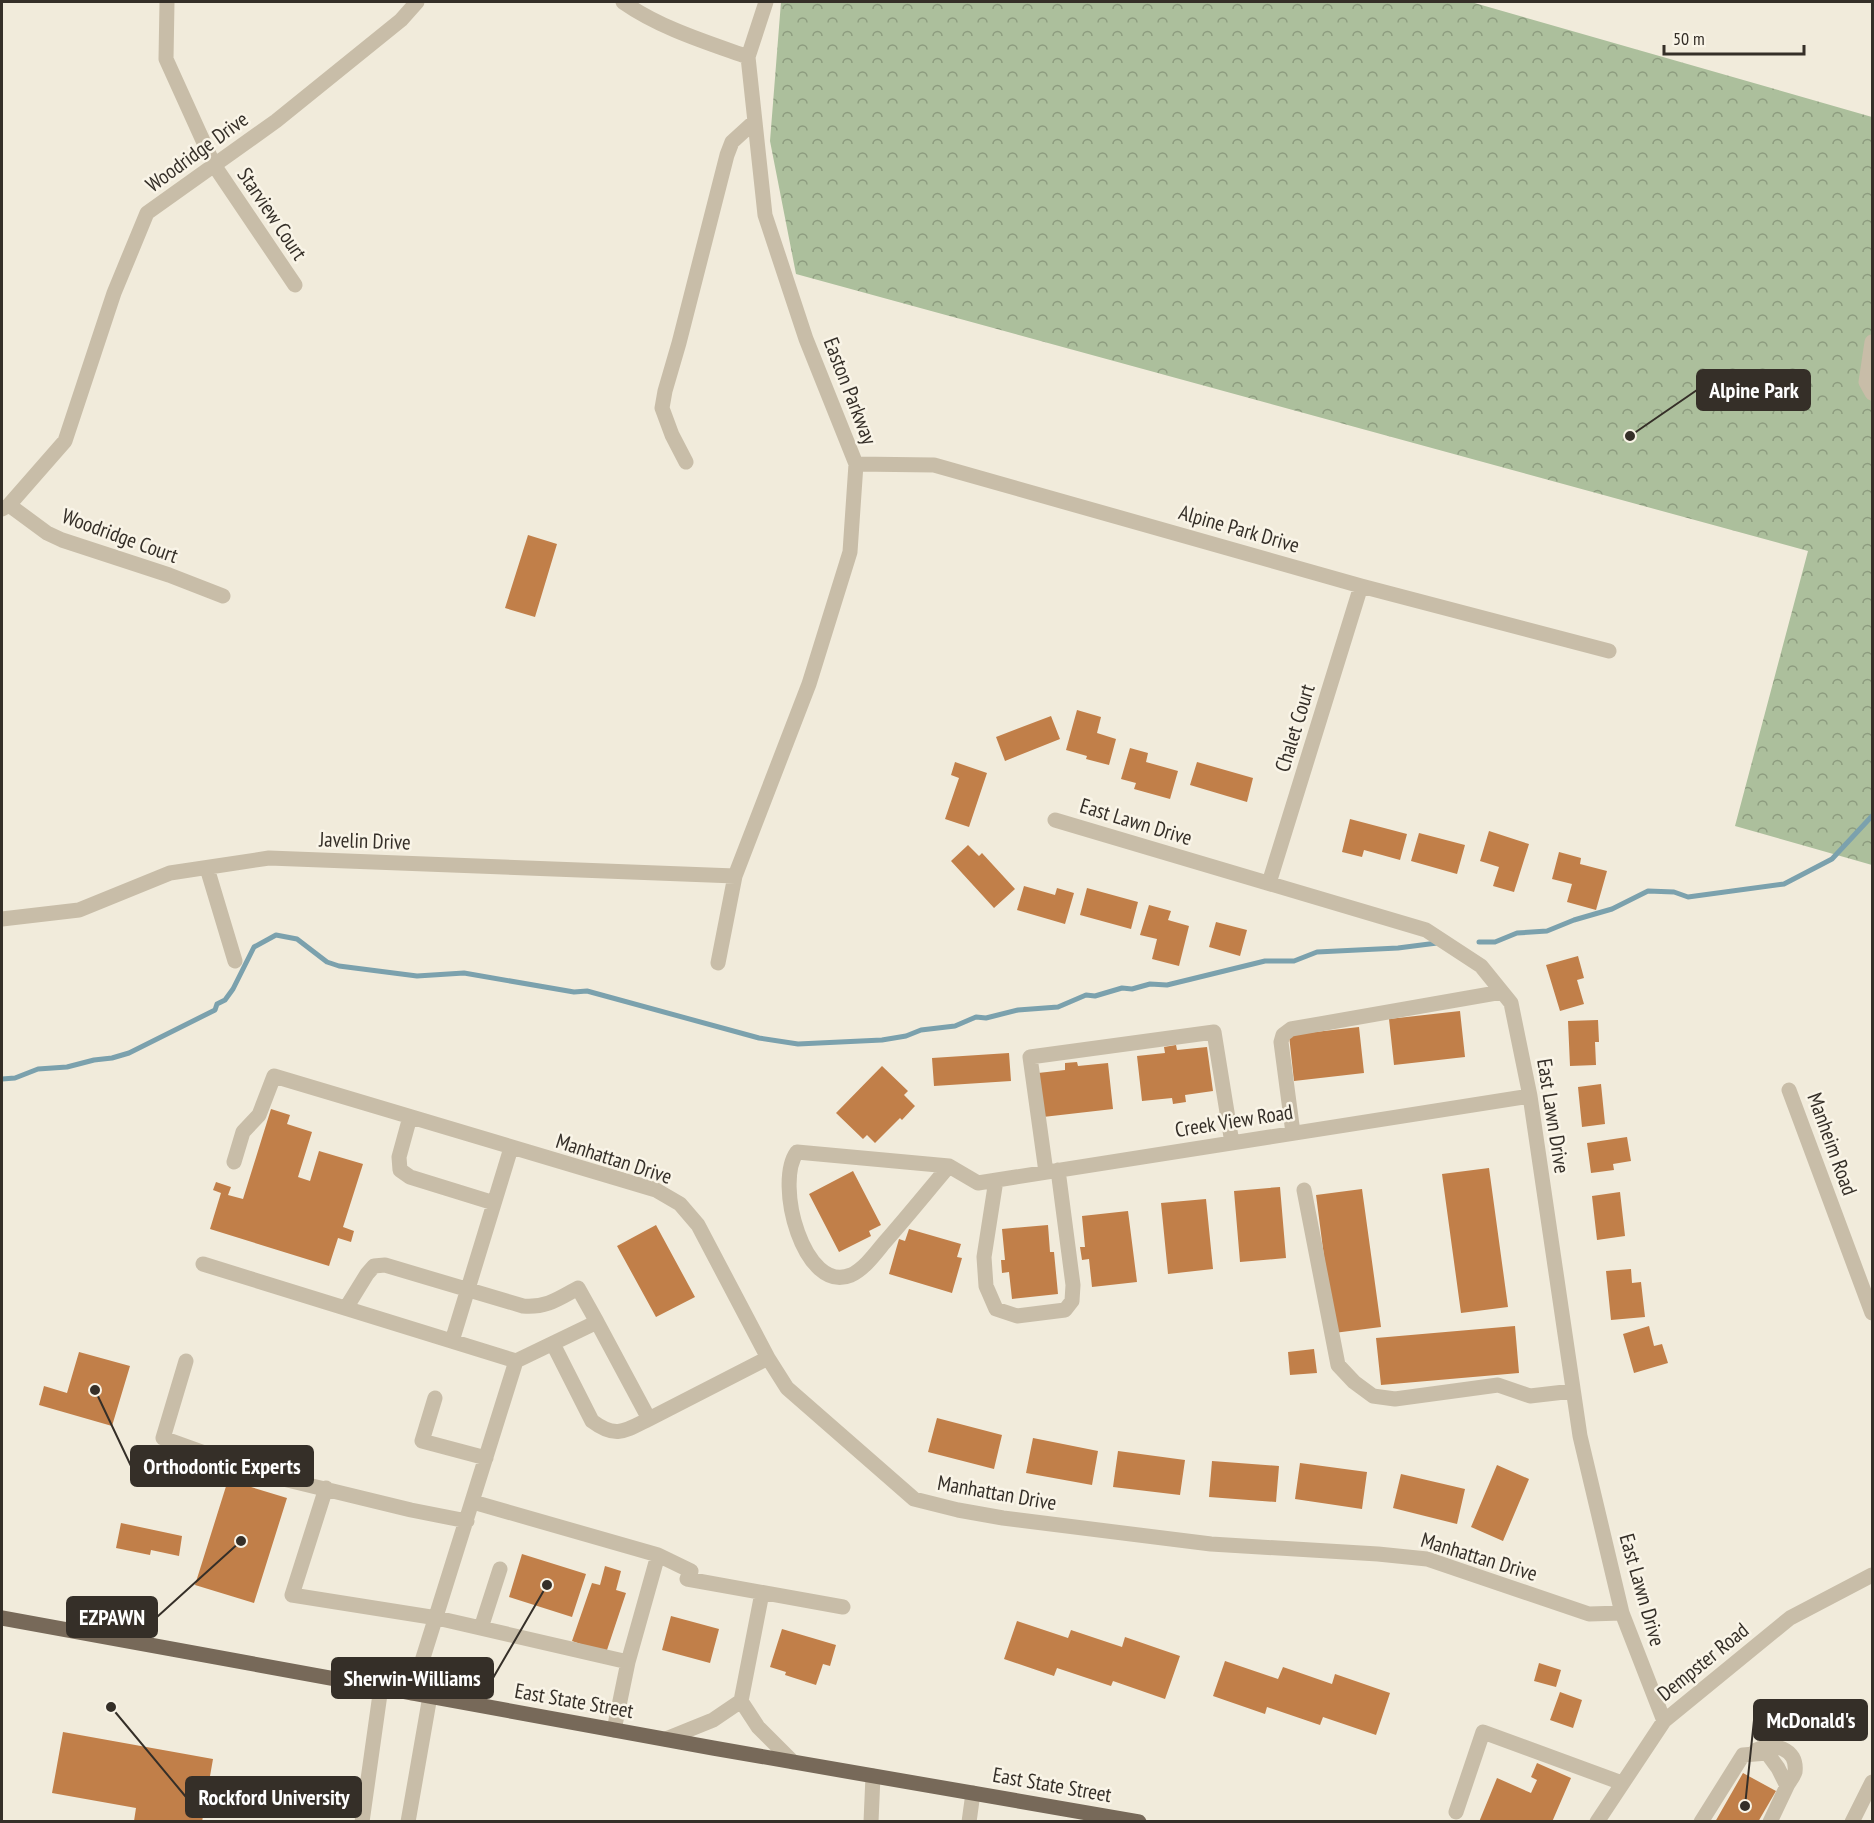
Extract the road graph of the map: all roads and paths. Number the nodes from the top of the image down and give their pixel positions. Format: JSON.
{"nodes":[{"id":1,"x":167,"y":2,"type":"edge"},
{"id":2,"x":417,"y":2,"type":"edge"},
{"id":3,"x":623,"y":2,"type":"edge"},
{"id":4,"x":766,"y":2,"type":"edge"},
{"id":5,"x":748,"y":57,"type":"junction"},
{"id":6,"x":755,"y":121,"type":"junction"},
{"id":7,"x":214,"y":165,"type":"junction"},
{"id":8,"x":295,"y":285,"type":"dead end"},
{"id":9,"x":1872,"y":342,"type":"edge"},
{"id":10,"x":1872,"y":393,"type":"edge"},
{"id":11,"x":686,"y":462,"type":"dead end"},
{"id":12,"x":856,"y":464,"type":"junction"},
{"id":13,"x":5,"y":507,"type":"edge"},
{"id":14,"x":1361,"y":586,"type":"junction"},
{"id":15,"x":224,"y":596,"type":"dead end"},
{"id":16,"x":1609,"y":651,"type":"dead end"},
{"id":17,"x":1055,"y":819,"type":"dead end"},
{"id":18,"x":207,"y":868,"type":"junction"},
{"id":19,"x":735,"y":876,"type":"junction"},
{"id":20,"x":1269,"y":883,"type":"junction"},
{"id":21,"x":2,"y":920,"type":"edge"},
{"id":22,"x":235,"y":961,"type":"dead end"},
{"id":23,"x":718,"y":963,"type":"dead end"},
{"id":24,"x":1502,"y":992,"type":"junction"},
{"id":25,"x":1789,"y":1090,"type":"dead end"},
{"id":26,"x":1530,"y":1096,"type":"junction"},
{"id":27,"x":410,"y":1117,"type":"junction"},
{"id":28,"x":1293,"y":1133,"type":"junction"},
{"id":29,"x":1232,"y":1143,"type":"junction"},
{"id":30,"x":511,"y":1148,"type":"junction"},
{"id":31,"x":234,"y":1162,"type":"dead end"},
{"id":32,"x":949,"y":1166,"type":"junction"},
{"id":33,"x":1052,"y":1171,"type":"junction"},
{"id":34,"x":996,"y":1180,"type":"junction"},
{"id":35,"x":1304,"y":1190,"type":"dead end"},
{"id":36,"x":494,"y":1203,"type":"junction"},
{"id":37,"x":203,"y":1264,"type":"dead end"},
{"id":38,"x":467,"y":1290,"type":"junction"},
{"id":39,"x":346,"y":1308,"type":"junction"},
{"id":40,"x":1872,"y":1313,"type":"edge"},
{"id":41,"x":597,"y":1322,"type":"junction"},
{"id":42,"x":452,"y":1341,"type":"junction"},
{"id":43,"x":553,"y":1344,"type":"junction"},
{"id":44,"x":768,"y":1358,"type":"junction"},
{"id":45,"x":186,"y":1361,"type":"dead end"},
{"id":46,"x":516,"y":1361,"type":"junction"},
{"id":47,"x":1573,"y":1391,"type":"junction"},
{"id":48,"x":435,"y":1398,"type":"dead end"},
{"id":49,"x":649,"y":1419,"type":"junction"},
{"id":50,"x":486,"y":1458,"type":"junction"},
{"id":51,"x":255,"y":1471,"type":"dead end"},
{"id":52,"x":272,"y":1476,"type":"dead end"},
{"id":53,"x":326,"y":1488,"type":"junction"},
{"id":54,"x":473,"y":1502,"type":"junction"},
{"id":55,"x":467,"y":1521,"type":"junction"},
{"id":56,"x":658,"y":1555,"type":"junction"},
{"id":57,"x":500,"y":1569,"type":"dead end"},
{"id":58,"x":1872,"y":1575,"type":"edge"},
{"id":59,"x":762,"y":1593,"type":"junction"},
{"id":60,"x":843,"y":1606,"type":"dead end"},
{"id":61,"x":1622,"y":1613,"type":"junction"},
{"id":62,"x":2,"y":1618,"type":"edge"},
{"id":63,"x":437,"y":1618,"type":"junction"},
{"id":64,"x":481,"y":1628,"type":"junction"},
{"id":65,"x":628,"y":1662,"type":"junction"},
{"id":66,"x":381,"y":1687,"type":"junction"},
{"id":67,"x":412,"y":1693,"type":"junction"},
{"id":68,"x":430,"y":1696,"type":"junction"},
{"id":69,"x":741,"y":1701,"type":"junction"},
{"id":70,"x":1664,"y":1721,"type":"junction"},
{"id":71,"x":614,"y":1730,"type":"junction"},
{"id":72,"x":666,"y":1740,"type":"junction"},
{"id":73,"x":793,"y":1762,"type":"junction"},
{"id":74,"x":873,"y":1776,"type":"junction"},
{"id":75,"x":1872,"y":1782,"type":"edge"},
{"id":76,"x":1622,"y":1783,"type":"junction"},
{"id":77,"x":973,"y":1793,"type":"junction"},
{"id":78,"x":1456,"y":1812,"type":"dead end"},
{"id":79,"x":362,"y":1821,"type":"edge"},
{"id":80,"x":408,"y":1821,"type":"edge"},
{"id":81,"x":871,"y":1821,"type":"edge"},
{"id":82,"x":969,"y":1821,"type":"edge"},
{"id":83,"x":1139,"y":1821,"type":"edge"},
{"id":84,"x":1597,"y":1821,"type":"edge"},
{"id":85,"x":1701,"y":1821,"type":"edge"},
{"id":86,"x":1770,"y":1821,"type":"edge"},
{"id":87,"x":1852,"y":1821,"type":"edge"}],
"edges":[{"from":1,"to":7,"type":"street","name":"Starview Court"},
{"from":2,"to":7,"type":"street","name":"Woodridge Drive"},
{"from":3,"to":5,"type":"street"},
{"from":4,"to":5,"type":"street","name":"Easton Parkway"},
{"from":5,"to":6,"type":"street","name":"Easton Parkway"},
{"from":6,"to":11,"type":"street"},
{"from":6,"to":12,"type":"street","name":"Easton Parkway"},
{"from":7,"to":8,"type":"street","name":"Starview Court"},
{"from":7,"to":13,"type":"street","name":"Woodridge Drive"},
{"from":9,"to":10,"type":"street"},
{"from":12,"to":14,"type":"street","name":"Alpine Park Drive"},
{"from":12,"to":19,"type":"street","name":"Easton Parkway"},
{"from":13,"to":15,"type":"street","name":"Woodridge Court"},
{"from":14,"to":16,"type":"street","name":"Alpine Park Drive"},
{"from":14,"to":20,"type":"street","name":"Chalet Court"},
{"from":17,"to":20,"type":"street","name":"East Lawn Drive"},
{"from":18,"to":19,"type":"street","name":"Javelin Drive"},
{"from":18,"to":21,"type":"street","name":"Javelin Drive"},
{"from":18,"to":22,"type":"street"},
{"from":19,"to":23,"type":"street","name":"Easton Parkway"},
{"from":20,"to":24,"type":"street","name":"East Lawn Drive"},
{"from":24,"to":26,"type":"street","name":"East Lawn Drive"},
{"from":24,"to":28,"type":"street"},
{"from":25,"to":40,"type":"street","name":"Manheim Road"},
{"from":26,"to":28,"type":"street","name":"Creek View Road"},
{"from":26,"to":47,"type":"street","name":"East Lawn Drive"},
{"from":27,"to":30,"type":"street","name":"Manhattan Drive"},
{"from":27,"to":31,"type":"street","name":"Manhattan Drive"},
{"from":27,"to":36,"type":"street"},
{"from":28,"to":29,"type":"street","name":"Creek View Road"},
{"from":29,"to":33,"type":"street","name":"Creek View Road"},
{"from":29,"to":33,"type":"street"},
{"from":30,"to":36,"type":"street"},
{"from":30,"to":44,"type":"street","name":"Manhattan Drive"},
{"from":32,"to":32,"type":"street"},
{"from":32,"to":34,"type":"street","name":"Creek View Road"},
{"from":33,"to":34,"type":"street","name":"Creek View Road"},
{"from":33,"to":34,"type":"street"},
{"from":35,"to":47,"type":"street"},
{"from":36,"to":38,"type":"street"},
{"from":37,"to":39,"type":"street"},
{"from":38,"to":39,"type":"street"},
{"from":38,"to":41,"type":"street"},
{"from":38,"to":42,"type":"street"},
{"from":39,"to":42,"type":"street"},
{"from":41,"to":43,"type":"street"},
{"from":41,"to":49,"type":"street"},
{"from":42,"to":46,"type":"street"},
{"from":43,"to":46,"type":"street"},
{"from":43,"to":49,"type":"street"},
{"from":44,"to":49,"type":"street"},
{"from":44,"to":61,"type":"street","name":"Manhattan Drive"},
{"from":45,"to":51,"type":"street"},
{"from":46,"to":50,"type":"street"},
{"from":47,"to":61,"type":"street","name":"East Lawn Drive"},
{"from":48,"to":50,"type":"street"},
{"from":50,"to":54,"type":"street"},
{"from":52,"to":53,"type":"street"},
{"from":53,"to":55,"type":"street"},
{"from":53,"to":63,"type":"street"},
{"from":54,"to":55,"type":"street"},
{"from":54,"to":56,"type":"street"},
{"from":55,"to":63,"type":"street"},
{"from":56,"to":59,"type":"street"},
{"from":56,"to":65,"type":"street"},
{"from":57,"to":64,"type":"street"},
{"from":58,"to":70,"type":"street","name":"Dempster Road"},
{"from":59,"to":60,"type":"street"},
{"from":59,"to":69,"type":"street"},
{"from":61,"to":70,"type":"street","name":"East Lawn Drive"},
{"from":62,"to":66,"type":"main road","name":"East State Street"},
{"from":63,"to":64,"type":"street"},
{"from":63,"to":67,"type":"street"},
{"from":64,"to":65,"type":"street"},
{"from":65,"to":71,"type":"street"},
{"from":66,"to":67,"type":"main road","name":"East State Street"},
{"from":66,"to":79,"type":"street"},
{"from":67,"to":68,"type":"main road","name":"East State Street"},
{"from":68,"to":71,"type":"main road","name":"East State Street"},
{"from":68,"to":80,"type":"street"},
{"from":69,"to":72,"type":"street"},
{"from":69,"to":73,"type":"street"},
{"from":70,"to":76,"type":"street","name":"Dempster Road"},
{"from":71,"to":72,"type":"main road","name":"East State Street"},
{"from":72,"to":73,"type":"main road","name":"East State Street"},
{"from":73,"to":74,"type":"main road","name":"East State Street"},
{"from":74,"to":77,"type":"main road","name":"East State Street"},
{"from":74,"to":81,"type":"street"},
{"from":75,"to":87,"type":"street"},
{"from":76,"to":78,"type":"street"},
{"from":76,"to":84,"type":"street","name":"Dempster Road"},
{"from":77,"to":82,"type":"street"},
{"from":77,"to":83,"type":"main road","name":"East State Street"},
{"from":85,"to":86,"type":"street"}]}
